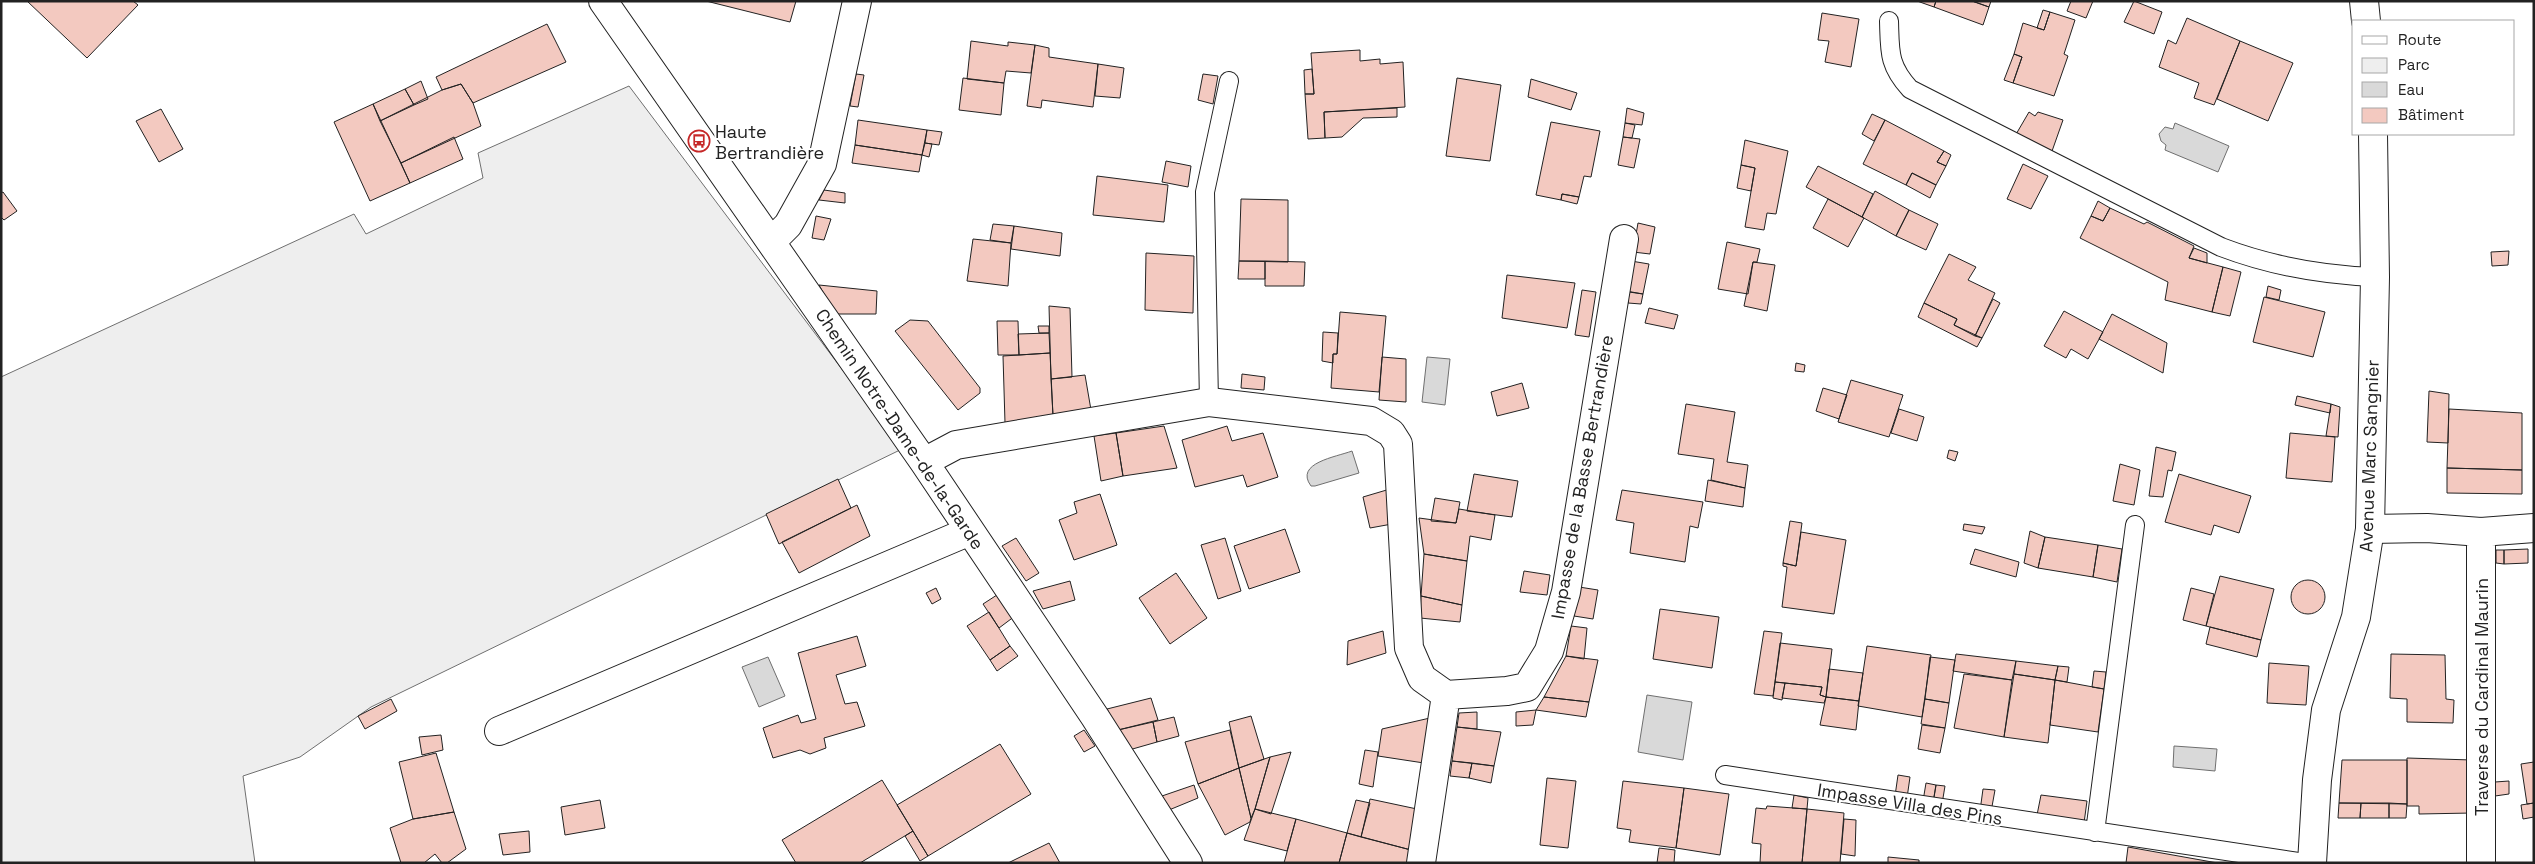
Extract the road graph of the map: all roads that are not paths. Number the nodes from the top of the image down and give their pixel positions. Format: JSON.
{"nodes":[{"id":1,"x":603,"y":1,"type":"edge"},
{"id":2,"x":857,"y":1,"type":"edge"},
{"id":3,"x":2364,"y":1,"type":"edge"},
{"id":4,"x":2366,"y":20,"type":"edge"},
{"id":5,"x":1889,"y":21,"type":"dead end"},
{"id":6,"x":1229,"y":81,"type":"dead end"},
{"id":7,"x":2373,"y":135,"type":"edge"},
{"id":8,"x":1624,"y":239,"type":"dead end"},
{"id":9,"x":771,"y":242,"type":"junction"},
{"id":10,"x":2375,"y":277,"type":"junction"},
{"id":11,"x":1209,"y":402,"type":"junction"},
{"id":12,"x":924,"y":462,"type":"junction"},
{"id":13,"x":2135,"y":525,"type":"dead end"},
{"id":14,"x":2534,"y":528,"type":"edge"},
{"id":15,"x":2370,"y":529,"type":"junction"},
{"id":16,"x":970,"y":531,"type":"junction"},
{"id":17,"x":2481,"y":532,"type":"junction"},
{"id":18,"x":1446,"y":695,"type":"junction"},
{"id":19,"x":498,"y":731,"type":"dead end"},
{"id":20,"x":1725,"y":775,"type":"dead end"},
{"id":21,"x":2095,"y":832,"type":"junction"},
{"id":22,"x":1188,"y":863,"type":"edge"},
{"id":23,"x":1421,"y":863,"type":"edge"},
{"id":24,"x":2305,"y":863,"type":"edge"},
{"id":25,"x":2312,"y":863,"type":"edge"},
{"id":26,"x":2481,"y":863,"type":"edge"}],
"edges":[{"from":1,"to":9,"type":"street","name":"Chemin Notre-Dame-de-la-Garde"},
{"from":2,"to":9,"type":"street"},
{"from":3,"to":4,"type":"street"},
{"from":5,"to":10,"type":"lane"},
{"from":6,"to":11,"type":"lane"},
{"from":7,"to":10,"type":"street","name":"Avenue Marc Sangnier"},
{"from":8,"to":18,"type":"street","name":"Impasse de la Basse Bertrandière"},
{"from":9,"to":12,"type":"street","name":"Chemin Notre-Dame-de-la-Garde"},
{"from":10,"to":15,"type":"street","name":"Avenue Marc Sangnier"},
{"from":11,"to":12,"type":"street"},
{"from":11,"to":18,"type":"street"},
{"from":12,"to":16,"type":"street","name":"Chemin Notre-Dame-de-la-Garde"},
{"from":13,"to":21,"type":"lane"},
{"from":14,"to":17,"type":"street"},
{"from":15,"to":17,"type":"street"},
{"from":15,"to":25,"type":"street","name":"Avenue Marc Sangnier"},
{"from":16,"to":19,"type":"street"},
{"from":16,"to":22,"type":"street","name":"Chemin Notre-Dame-de-la-Garde"},
{"from":17,"to":26,"type":"street","name":"Traverse du Cardinal Maurin"},
{"from":18,"to":23,"type":"street"},
{"from":20,"to":21,"type":"lane","name":"Impasse Villa des Pins"},
{"from":21,"to":24,"type":"lane","name":"Impasse Villa des Pins"}]}
